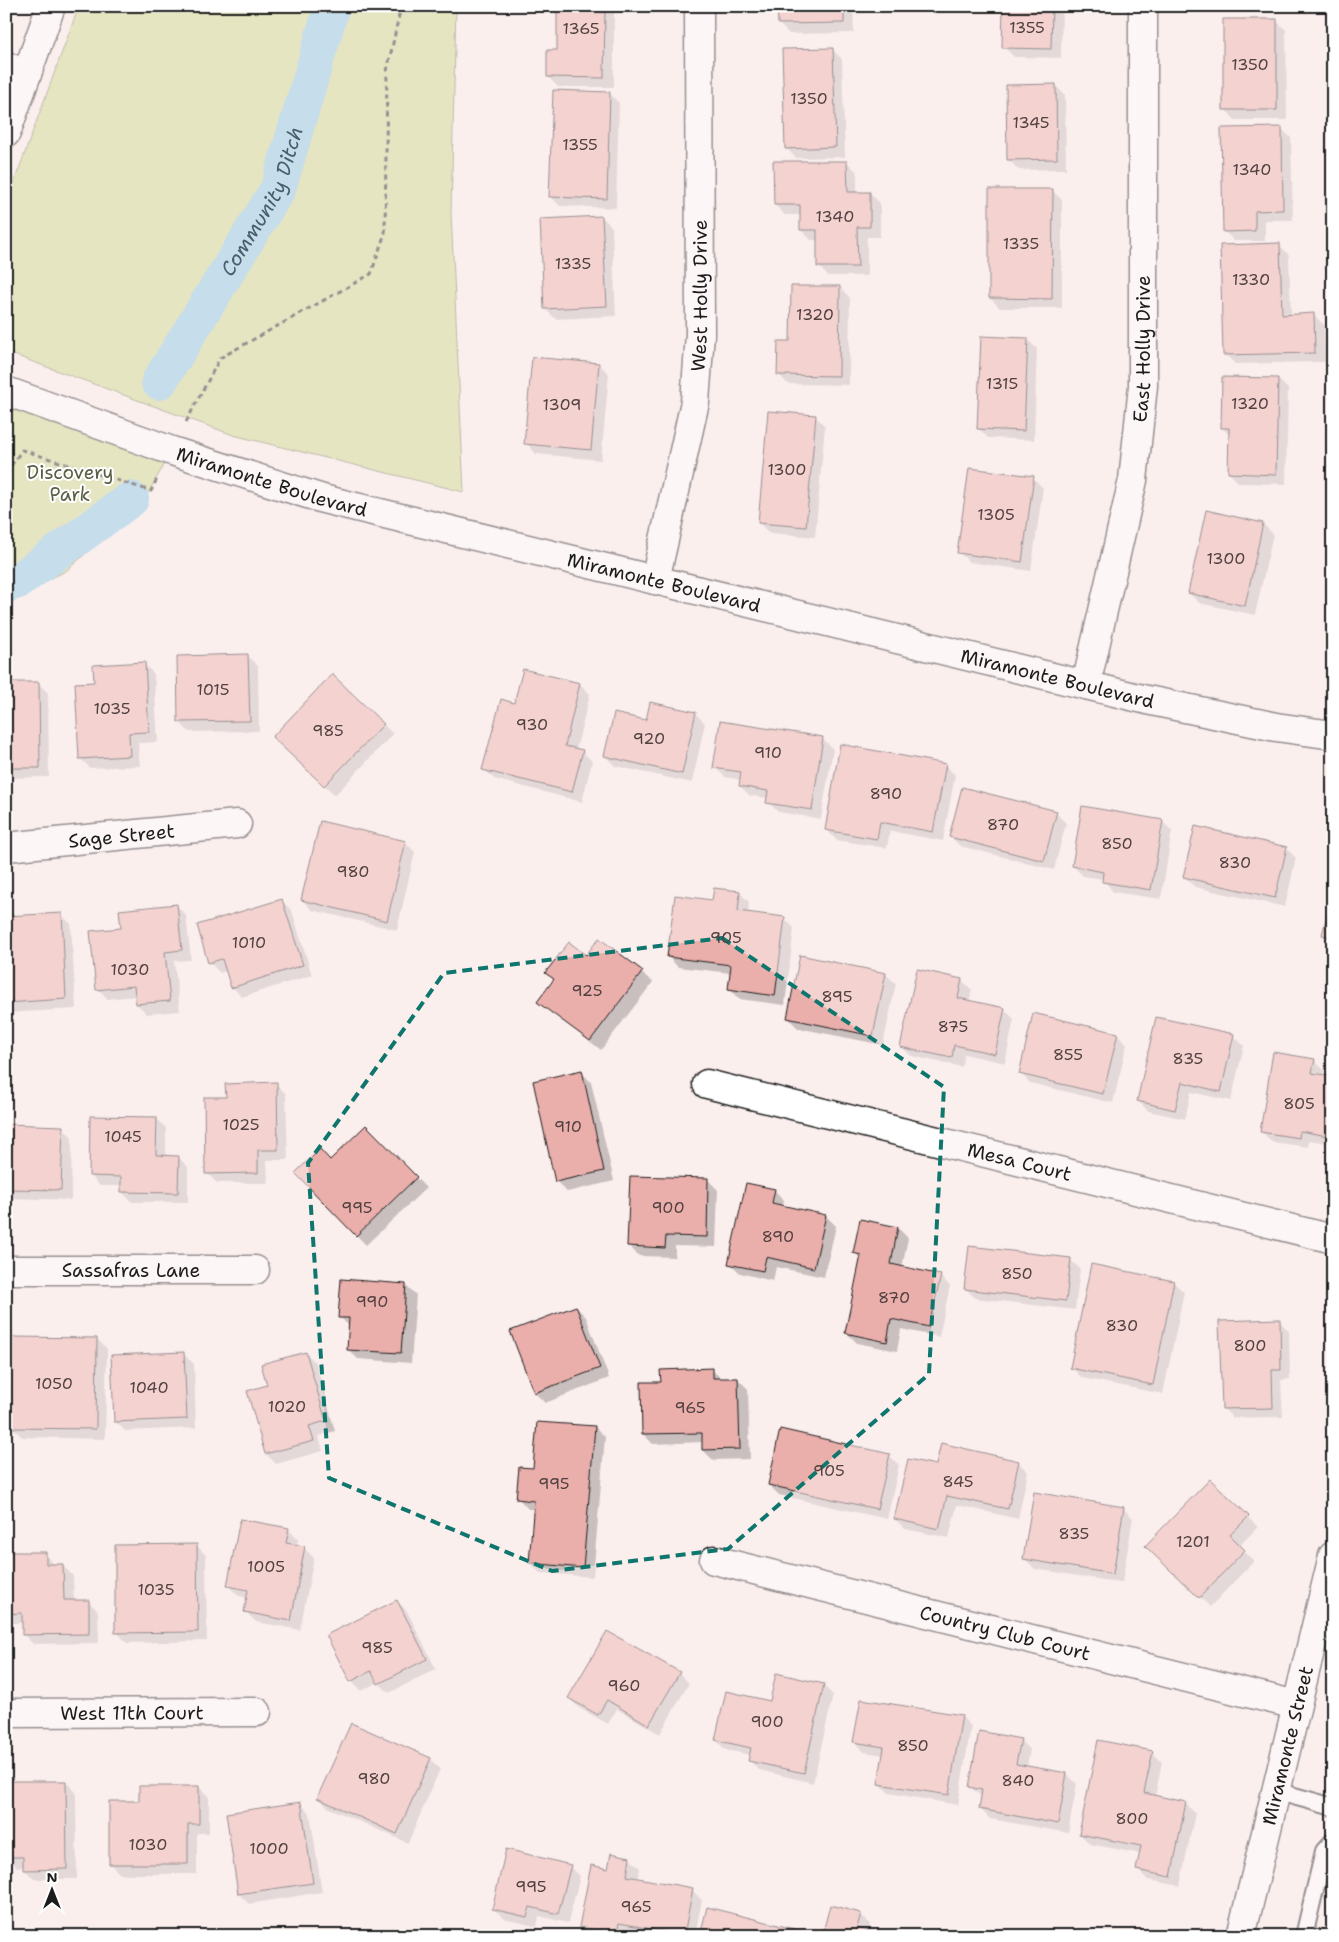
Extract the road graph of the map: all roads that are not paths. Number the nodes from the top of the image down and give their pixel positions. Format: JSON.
{"nodes":[{"id":1,"x":51,"y":6,"type":"edge"},
{"id":2,"x":699,"y":6,"type":"edge"},
{"id":3,"x":1143,"y":6,"type":"edge"},
{"id":4,"x":17,"y":70,"type":"edge"},
{"id":5,"x":6,"y":133,"type":"edge"},
{"id":6,"x":6,"y":391,"type":"edge"},
{"id":7,"x":655,"y":580,"type":"junction"},
{"id":8,"x":1086,"y":686,"type":"junction"},
{"id":9,"x":1333,"y":735,"type":"edge"},
{"id":10,"x":237,"y":824,"type":"dead end"},
{"id":11,"x":6,"y":847,"type":"edge"},
{"id":12,"x":707,"y":1084,"type":"dead end"},
{"id":13,"x":1333,"y":1239,"type":"edge"},
{"id":14,"x":6,"y":1270,"type":"edge"},
{"id":15,"x":255,"y":1270,"type":"dead end"},
{"id":16,"x":1333,"y":1556,"type":"edge"},
{"id":17,"x":714,"y":1560,"type":"dead end"},
{"id":18,"x":1296,"y":1705,"type":"junction"},
{"id":19,"x":257,"y":1712,"type":"dead end"},
{"id":20,"x":6,"y":1713,"type":"edge"},
{"id":21,"x":1276,"y":1791,"type":"junction"},
{"id":22,"x":1333,"y":1807,"type":"edge"},
{"id":23,"x":1333,"y":1842,"type":"edge"},
{"id":24,"x":1241,"y":1936,"type":"edge"},
{"id":25,"x":1304,"y":1936,"type":"edge"}],
"edges":[{"from":1,"to":4,"type":"street"},
{"from":2,"to":7,"type":"street","name":"West Holly Drive"},
{"from":3,"to":8,"type":"street","name":"East Holly Drive"},
{"from":4,"to":5,"type":"street"},
{"from":6,"to":7,"type":"street","name":"Miramonte Boulevard"},
{"from":7,"to":8,"type":"street","name":"Miramonte Boulevard"},
{"from":8,"to":9,"type":"street","name":"Miramonte Boulevard"},
{"from":10,"to":11,"type":"street","name":"Sage Street"},
{"from":12,"to":13,"type":"street","name":"Mesa Court"},
{"from":14,"to":15,"type":"street","name":"Sassafras Lane"},
{"from":16,"to":18,"type":"street","name":"Miramonte Street"},
{"from":17,"to":18,"type":"street","name":"Country Club Court"},
{"from":18,"to":21,"type":"street","name":"Miramonte Street"},
{"from":19,"to":20,"type":"street","name":"West 11th Court"},
{"from":21,"to":22,"type":"lane"},
{"from":21,"to":24,"type":"street","name":"Miramonte Street"},
{"from":23,"to":25,"type":"lane"}]}
